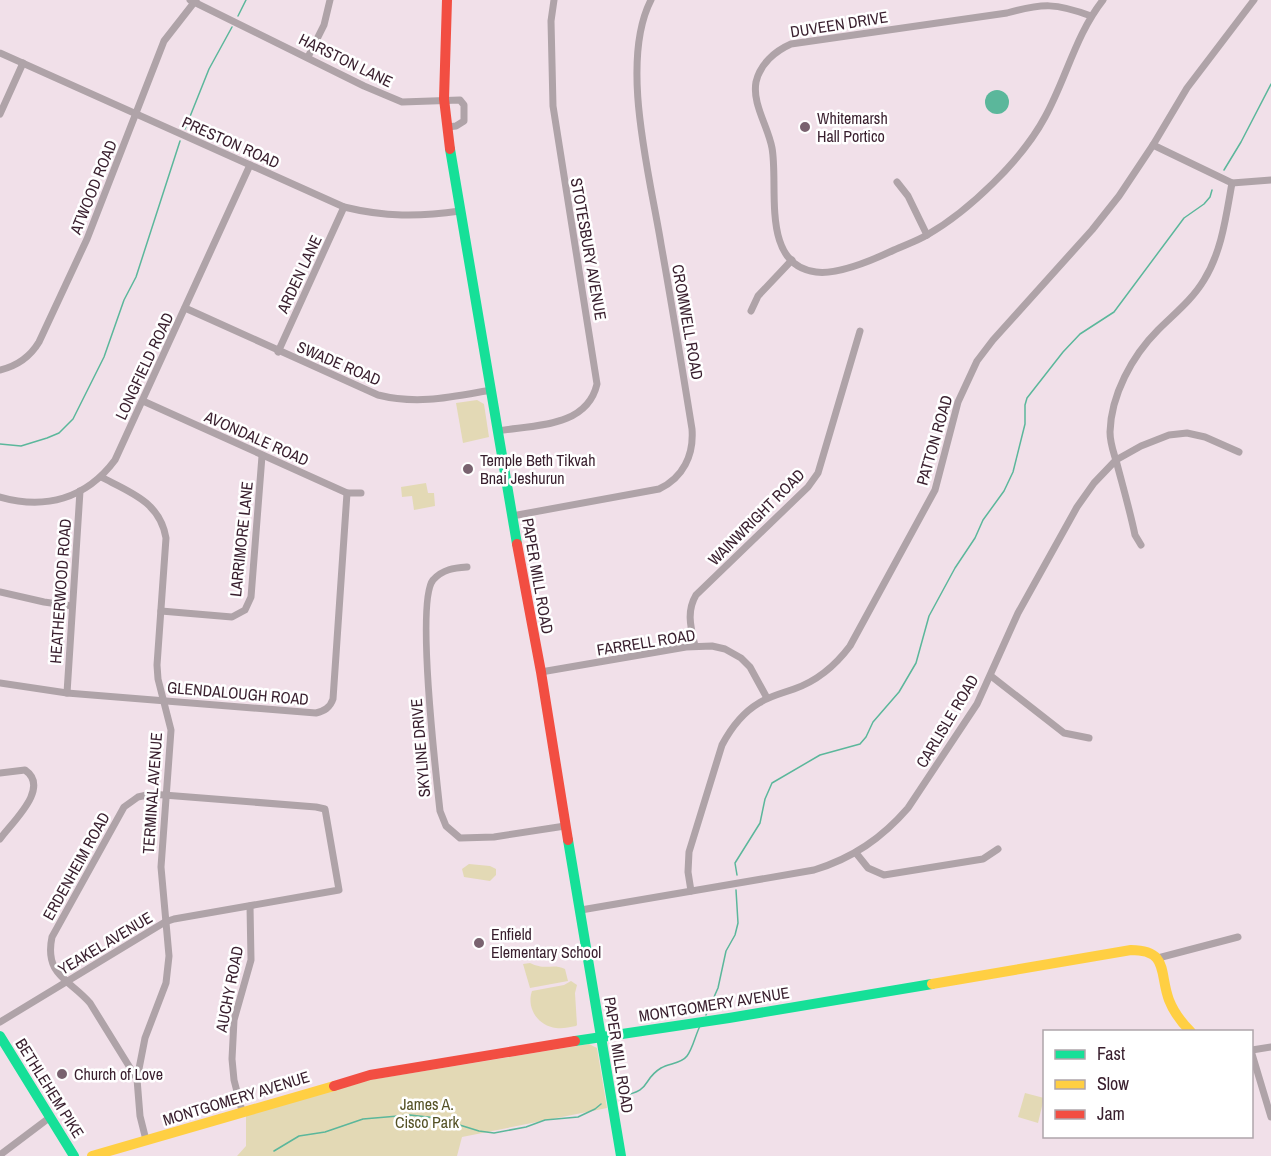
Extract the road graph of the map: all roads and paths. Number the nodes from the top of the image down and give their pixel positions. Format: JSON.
{"nodes":[{"id":1,"x":330,"y":0,"type":"edge"},
{"id":2,"x":447,"y":0,"type":"edge"},
{"id":3,"x":554,"y":0,"type":"edge"},
{"id":4,"x":651,"y":0,"type":"edge"},
{"id":5,"x":1103,"y":0,"type":"edge"},
{"id":6,"x":1254,"y":0,"type":"edge"},
{"id":7,"x":193,"y":1,"type":"edge"},
{"id":8,"x":1091,"y":16,"type":"junction"},
{"id":9,"x":0,"y":53,"type":"edge"},
{"id":10,"x":308,"y":57,"type":"junction"},
{"id":11,"x":22,"y":63,"type":"junction"},
{"id":12,"x":444,"y":99,"type":"junction"},
{"id":13,"x":0,"y":114,"type":"edge"},
{"id":14,"x":136,"y":114,"type":"junction"},
{"id":15,"x":447,"y":127,"type":"junction"},
{"id":16,"x":1153,"y":145,"type":"junction"},
{"id":17,"x":250,"y":165,"type":"junction"},
{"id":18,"x":1271,"y":180,"type":"edge"},
{"id":19,"x":897,"y":182,"type":"dead end"},
{"id":20,"x":1232,"y":183,"type":"junction"},
{"id":21,"x":344,"y":207,"type":"junction"},
{"id":22,"x":460,"y":211,"type":"junction"},
{"id":23,"x":927,"y":235,"type":"junction"},
{"id":24,"x":792,"y":260,"type":"junction"},
{"id":25,"x":185,"y":308,"type":"junction"},
{"id":26,"x":751,"y":311,"type":"dead end"},
{"id":27,"x":860,"y":331,"type":"dead end"},
{"id":28,"x":278,"y":352,"type":"junction"},
{"id":29,"x":0,"y":370,"type":"edge"},
{"id":30,"x":491,"y":390,"type":"junction"},
{"id":31,"x":143,"y":401,"type":"junction"},
{"id":32,"x":498,"y":431,"type":"junction"},
{"id":33,"x":1239,"y":452,"type":"dead end"},
{"id":34,"x":262,"y":456,"type":"junction"},
{"id":35,"x":1116,"y":460,"type":"junction"},
{"id":36,"x":101,"y":477,"type":"junction"},
{"id":37,"x":81,"y":491,"type":"junction"},
{"id":38,"x":347,"y":493,"type":"junction"},
{"id":39,"x":361,"y":493,"type":"dead end"},
{"id":40,"x":0,"y":497,"type":"edge"},
{"id":41,"x":512,"y":516,"type":"junction"},
{"id":42,"x":1141,"y":545,"type":"dead end"},
{"id":43,"x":466,"y":567,"type":"dead end"},
{"id":44,"x":0,"y":592,"type":"edge"},
{"id":45,"x":72,"y":606,"type":"junction"},
{"id":46,"x":161,"y":612,"type":"junction"},
{"id":47,"x":695,"y":646,"type":"junction"},
{"id":48,"x":541,"y":672,"type":"junction"},
{"id":49,"x":991,"y":676,"type":"junction"},
{"id":50,"x":0,"y":683,"type":"edge"},
{"id":51,"x":67,"y":693,"type":"junction"},
{"id":52,"x":767,"y":698,"type":"junction"},
{"id":53,"x":164,"y":700,"type":"junction"},
{"id":54,"x":1089,"y":738,"type":"dead end"},
{"id":55,"x":0,"y":773,"type":"edge"},
{"id":56,"x":166,"y":796,"type":"junction"},
{"id":57,"x":565,"y":826,"type":"junction"},
{"id":58,"x":0,"y":839,"type":"edge"},
{"id":59,"x":998,"y":849,"type":"dead end"},
{"id":60,"x":856,"y":853,"type":"junction"},
{"id":61,"x":339,"y":890,"type":"joint"},
{"id":62,"x":691,"y":891,"type":"junction"},
{"id":63,"x":250,"y":906,"type":"junction"},
{"id":64,"x":581,"y":910,"type":"junction"},
{"id":65,"x":165,"y":922,"type":"junction"},
{"id":66,"x":1238,"y":937,"type":"dead end"},
{"id":67,"x":1158,"y":958,"type":"junction"},
{"id":68,"x":65,"y":982,"type":"junction"},
{"id":69,"x":0,"y":1022,"type":"edge"},
{"id":70,"x":1190,"y":1030,"type":"edge"},
{"id":71,"x":0,"y":1036,"type":"edge"},
{"id":72,"x":601,"y":1037,"type":"junction"},
{"id":73,"x":1271,"y":1047,"type":"edge"},
{"id":74,"x":1253,"y":1052,"type":"edge"},
{"id":75,"x":1253,"y":1058,"type":"edge"},
{"id":76,"x":137,"y":1079,"type":"junction"},
{"id":77,"x":242,"y":1111,"type":"junction"},
{"id":78,"x":1271,"y":1116,"type":"edge"},
{"id":79,"x":49,"y":1118,"type":"junction"},
{"id":80,"x":146,"y":1140,"type":"junction"},
{"id":81,"x":0,"y":1155,"type":"edge"},
{"id":82,"x":75,"y":1156,"type":"edge"},
{"id":83,"x":92,"y":1156,"type":"edge"},
{"id":84,"x":621,"y":1156,"type":"edge"}],
"edges":[{"from":1,"to":10,"type":"street"},
{"from":2,"to":12,"type":"main road","name":"PAPER MILL ROAD"},
{"from":3,"to":32,"type":"street","name":"STOTESBURY AVENUE"},
{"from":4,"to":41,"type":"street","name":"CROMWELL ROAD"},
{"from":5,"to":8,"type":"street"},
{"from":6,"to":16,"type":"street","name":"PATTON ROAD"},
{"from":7,"to":10,"type":"street","name":"HARSTON LANE"},
{"from":7,"to":14,"type":"street","name":"ATWOOD ROAD"},
{"from":8,"to":23,"type":"street"},
{"from":8,"to":24,"type":"street","name":"DUVEEN DRIVE"},
{"from":9,"to":11,"type":"street","name":"PRESTON ROAD"},
{"from":10,"to":12,"type":"street","name":"HARSTON LANE"},
{"from":11,"to":13,"type":"street"},
{"from":11,"to":14,"type":"street","name":"PRESTON ROAD"},
{"from":12,"to":15,"type":"main road","name":"PAPER MILL ROAD"},
{"from":12,"to":15,"type":"street"},
{"from":14,"to":17,"type":"street","name":"PRESTON ROAD"},
{"from":14,"to":29,"type":"street","name":"ATWOOD ROAD"},
{"from":15,"to":22,"type":"main road","name":"PAPER MILL ROAD"},
{"from":16,"to":20,"type":"street"},
{"from":16,"to":52,"type":"street","name":"PATTON ROAD"},
{"from":17,"to":21,"type":"street","name":"PRESTON ROAD"},
{"from":17,"to":25,"type":"street","name":"LONGFIELD ROAD"},
{"from":18,"to":20,"type":"street"},
{"from":19,"to":23,"type":"street"},
{"from":20,"to":35,"type":"street"},
{"from":21,"to":22,"type":"street","name":"PRESTON ROAD"},
{"from":21,"to":28,"type":"street","name":"ARDEN LANE"},
{"from":22,"to":30,"type":"main road","name":"PAPER MILL ROAD"},
{"from":23,"to":24,"type":"street"},
{"from":24,"to":26,"type":"street"},
{"from":25,"to":28,"type":"street","name":"SWADE ROAD"},
{"from":25,"to":31,"type":"street","name":"LONGFIELD ROAD"},
{"from":27,"to":47,"type":"street","name":"WAINWRIGHT ROAD"},
{"from":28,"to":30,"type":"street","name":"SWADE ROAD"},
{"from":30,"to":32,"type":"main road","name":"PAPER MILL ROAD"},
{"from":31,"to":34,"type":"street","name":"AVONDALE ROAD"},
{"from":31,"to":36,"type":"street","name":"LONGFIELD ROAD"},
{"from":32,"to":41,"type":"main road","name":"PAPER MILL ROAD"},
{"from":33,"to":35,"type":"street","name":"CARLISLE ROAD"},
{"from":34,"to":38,"type":"street","name":"AVONDALE ROAD"},
{"from":34,"to":46,"type":"street","name":"LARRIMORE LANE"},
{"from":35,"to":42,"type":"street"},
{"from":35,"to":49,"type":"street","name":"CARLISLE ROAD"},
{"from":36,"to":37,"type":"street","name":"LONGFIELD ROAD"},
{"from":36,"to":46,"type":"street","name":"TERMINAL AVENUE"},
{"from":37,"to":40,"type":"street","name":"LONGFIELD ROAD"},
{"from":37,"to":45,"type":"street","name":"HEATHERWOOD ROAD"},
{"from":38,"to":39,"type":"street","name":"AVONDALE ROAD"},
{"from":38,"to":53,"type":"street","name":"GLENDALOUGH ROAD"},
{"from":41,"to":48,"type":"main road","name":"PAPER MILL ROAD"},
{"from":43,"to":57,"type":"street","name":"SKYLINE DRIVE"},
{"from":44,"to":45,"type":"street"},
{"from":45,"to":51,"type":"street","name":"HEATHERWOOD ROAD"},
{"from":46,"to":53,"type":"street","name":"TERMINAL AVENUE"},
{"from":47,"to":48,"type":"street","name":"FARRELL ROAD"},
{"from":47,"to":52,"type":"street","name":"FARRELL ROAD"},
{"from":48,"to":57,"type":"main road","name":"PAPER MILL ROAD"},
{"from":49,"to":54,"type":"street"},
{"from":49,"to":60,"type":"street","name":"CARLISLE ROAD"},
{"from":50,"to":51,"type":"street","name":"GLENDALOUGH ROAD"},
{"from":51,"to":53,"type":"street","name":"GLENDALOUGH ROAD"},
{"from":52,"to":62,"type":"street","name":"PATTON ROAD"},
{"from":53,"to":56,"type":"street","name":"TERMINAL AVENUE"},
{"from":55,"to":58,"type":"street"},
{"from":56,"to":61,"type":"street","name":"ERDENHEIM ROAD"},
{"from":56,"to":65,"type":"street","name":"TERMINAL AVENUE"},
{"from":56,"to":68,"type":"street","name":"ERDENHEIM ROAD"},
{"from":57,"to":64,"type":"main road","name":"PAPER MILL ROAD"},
{"from":59,"to":60,"type":"street"},
{"from":60,"to":62,"type":"street","name":"CARLISLE ROAD"},
{"from":61,"to":63,"type":"street","name":"YEAKEL AVENUE"},
{"from":62,"to":64,"type":"street","name":"CARLISLE ROAD"},
{"from":63,"to":65,"type":"street","name":"YEAKEL AVENUE"},
{"from":63,"to":77,"type":"street","name":"AUCHY ROAD"},
{"from":64,"to":72,"type":"main road","name":"PAPER MILL ROAD"},
{"from":65,"to":68,"type":"street","name":"YEAKEL AVENUE"},
{"from":65,"to":76,"type":"street","name":"TERMINAL AVENUE"},
{"from":66,"to":67,"type":"street"},
{"from":67,"to":70,"type":"main road"},
{"from":67,"to":72,"type":"main road","name":"MONTGOMERY AVENUE"},
{"from":68,"to":69,"type":"street","name":"YEAKEL AVENUE"},
{"from":68,"to":76,"type":"street","name":"ERDENHEIM ROAD"},
{"from":71,"to":79,"type":"main road","name":"BETHLEHEM PIKE"},
{"from":72,"to":77,"type":"main road","name":"MONTGOMERY AVENUE"},
{"from":72,"to":84,"type":"main road","name":"PAPER MILL ROAD"},
{"from":73,"to":74,"type":"street"},
{"from":75,"to":78,"type":"street"},
{"from":76,"to":80,"type":"street","name":"TERMINAL AVENUE"},
{"from":77,"to":80,"type":"main road","name":"MONTGOMERY AVENUE"},
{"from":79,"to":81,"type":"street"},
{"from":79,"to":82,"type":"main road","name":"BETHLEHEM PIKE"},
{"from":80,"to":83,"type":"main road","name":"MONTGOMERY AVENUE"}]}
